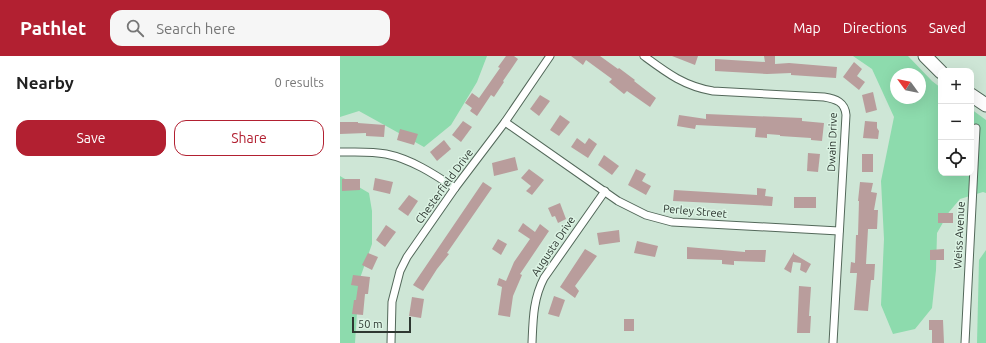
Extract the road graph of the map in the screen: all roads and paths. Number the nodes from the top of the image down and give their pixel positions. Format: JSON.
{"nodes":[{"id":1,"x":550,"y":56,"type":"edge"},
{"id":2,"x":644,"y":56,"type":"edge"},
{"id":3,"x":925,"y":56,"type":"edge"},
{"id":4,"x":938,"y":69,"type":"edge"},
{"id":5,"x":974,"y":98,"type":"edge"},
{"id":6,"x":986,"y":105,"type":"edge"},
{"id":7,"x":505,"y":122,"type":"junction"},
{"id":8,"x":976,"y":128,"type":"dead end"},
{"id":9,"x":340,"y":152,"type":"edge"},
{"id":10,"x":455,"y":188,"type":"junction"},
{"id":11,"x":604,"y":191,"type":"junction"},
{"id":12,"x":839,"y":231,"type":"junction"},
{"id":13,"x":391,"y":343,"type":"edge"},
{"id":14,"x":532,"y":343,"type":"edge"},
{"id":15,"x":833,"y":343,"type":"edge"},
{"id":16,"x":965,"y":343,"type":"edge"}],
"edges":[{"from":1,"to":7,"type":"street","name":"Chesterfield Drive"},
{"from":2,"to":12,"type":"street","name":"Dwain Drive"},
{"from":3,"to":4,"type":"highway"},
{"from":5,"to":6,"type":"highway"},
{"from":7,"to":10,"type":"street","name":"Chesterfield Drive"},
{"from":7,"to":11,"type":"street","name":"Perley Street"},
{"from":8,"to":16,"type":"street","name":"Weiss Avenue"},
{"from":9,"to":10,"type":"street"},
{"from":10,"to":13,"type":"street","name":"Chesterfield Drive"},
{"from":11,"to":12,"type":"street","name":"Perley Street"},
{"from":11,"to":14,"type":"street","name":"Augusta Drive"},
{"from":12,"to":15,"type":"street","name":"Dwain Drive"}]}
